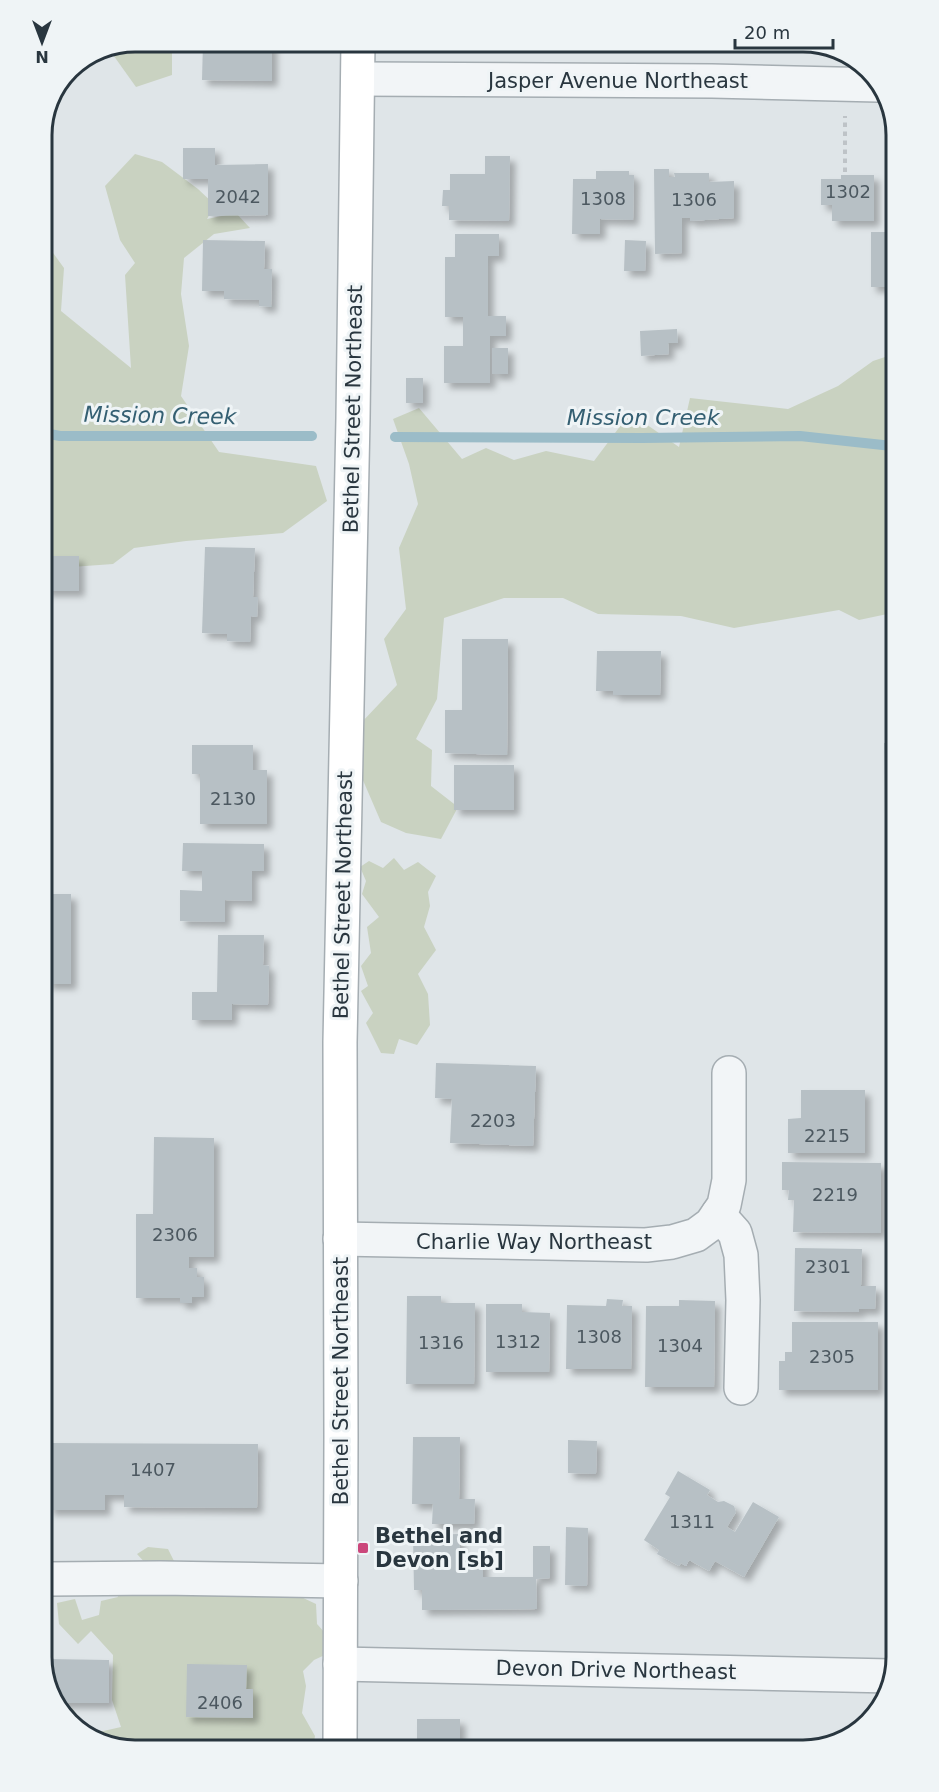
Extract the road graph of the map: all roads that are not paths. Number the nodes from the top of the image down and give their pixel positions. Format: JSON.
{"nodes":[{"id":1,"x":358,"y":52,"type":"edge"},
{"id":2,"x":358,"y":79,"type":"junction"},
{"id":3,"x":869,"y":85,"type":"edge"},
{"id":4,"x":729,"y":1073,"type":"dead end"},
{"id":5,"x":718,"y":1214,"type":"junction"},
{"id":6,"x":340,"y":1239,"type":"junction"},
{"id":7,"x":741,"y":1388,"type":"dead end"},
{"id":8,"x":52,"y":1579,"type":"edge"},
{"id":9,"x":341,"y":1581,"type":"junction"},
{"id":10,"x":340,"y":1664,"type":"junction"},
{"id":11,"x":884,"y":1676,"type":"edge"},
{"id":12,"x":340,"y":1739,"type":"edge"}],
"edges":[{"from":1,"to":2,"type":"street","name":"Bethel Street Northeast"},
{"from":2,"to":3,"type":"street","name":"Jasper Avenue Northeast"},
{"from":2,"to":6,"type":"street","name":"Bethel Street Northeast"},
{"from":4,"to":5,"type":"street"},
{"from":5,"to":6,"type":"street","name":"Charlie Way Northeast"},
{"from":5,"to":7,"type":"street"},
{"from":6,"to":9,"type":"street","name":"Bethel Street Northeast"},
{"from":8,"to":9,"type":"street"},
{"from":9,"to":10,"type":"street","name":"Bethel Street Northeast"},
{"from":10,"to":11,"type":"street","name":"Devon Drive Northeast"},
{"from":10,"to":12,"type":"street","name":"Bethel Street Northeast"}]}
